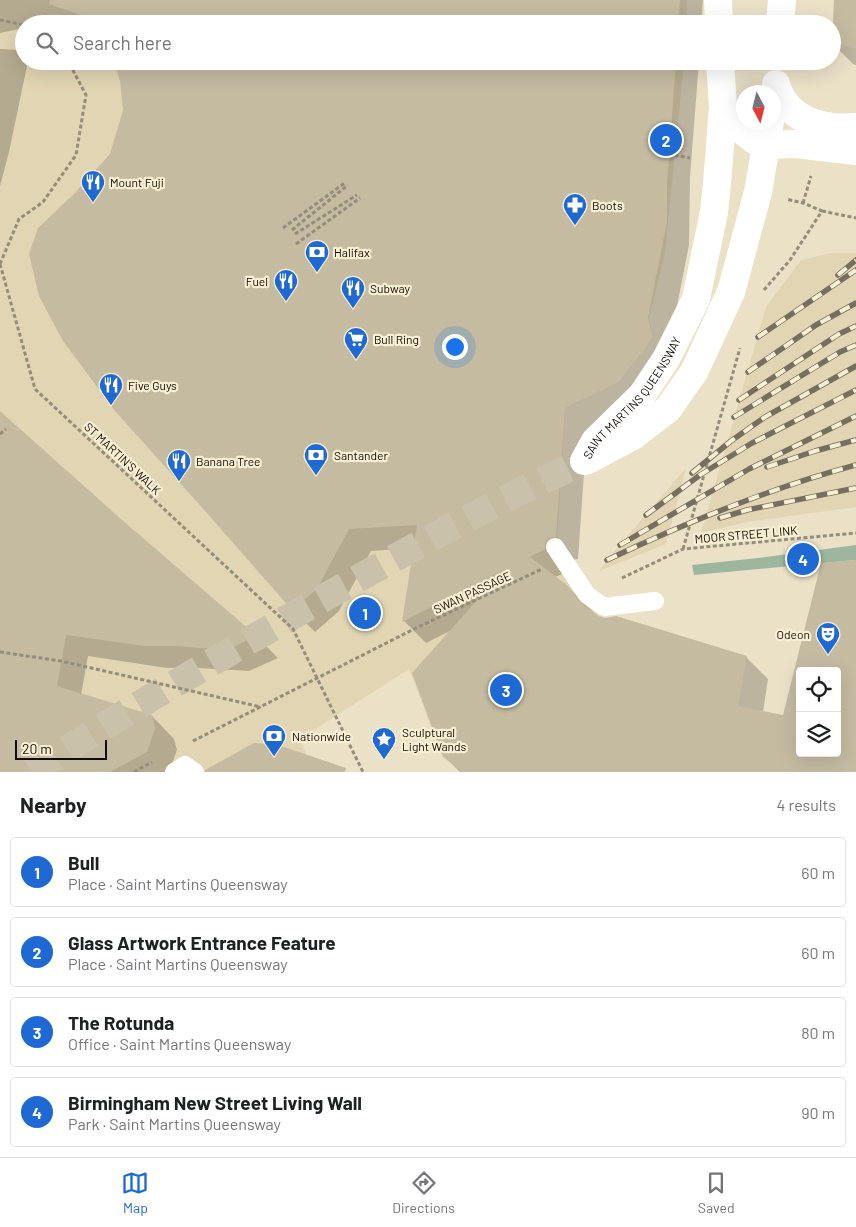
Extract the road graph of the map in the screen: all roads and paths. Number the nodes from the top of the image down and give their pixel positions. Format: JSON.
{"nodes":[{"id":1,"x":718,"y":0,"type":"edge"},
{"id":2,"x":782,"y":0,"type":"edge"},
{"id":3,"x":719,"y":15,"type":"edge"},
{"id":4,"x":781,"y":15,"type":"edge"},
{"id":5,"x":0,"y":20,"type":"edge"},
{"id":6,"x":15,"y":23,"type":"edge"},
{"id":7,"x":73,"y":70,"type":"edge"},
{"id":8,"x":721,"y":70,"type":"edge"},
{"id":9,"x":776,"y":82,"type":"edge"},
{"id":10,"x":723,"y":107,"type":"junction"},
{"id":11,"x":856,"y":127,"type":"edge"},
{"id":12,"x":769,"y":134,"type":"edge"},
{"id":13,"x":856,"y":151,"type":"edge"},
{"id":14,"x":668,"y":154,"type":"dead end"},
{"id":15,"x":692,"y":158,"type":"dead end"},
{"id":16,"x":812,"y":172,"type":"dead end"},
{"id":17,"x":784,"y":198,"type":"dead end"},
{"id":18,"x":803,"y":203,"type":"junction"},
{"id":19,"x":822,"y":211,"type":"junction"},
{"id":20,"x":856,"y":218,"type":"edge"},
{"id":21,"x":283,"y":228,"type":"dead end"},
{"id":22,"x":292,"y":230,"type":"dead end"},
{"id":23,"x":294,"y":234,"type":"dead end"},
{"id":24,"x":296,"y":244,"type":"dead end"},
{"id":25,"x":0,"y":264,"type":"edge"},
{"id":26,"x":760,"y":295,"type":"dead end"},
{"id":27,"x":742,"y":340,"type":"dead end"},
{"id":28,"x":6,"y":429,"type":"dead end"},
{"id":29,"x":0,"y":434,"type":"edge"},
{"id":30,"x":856,"y":532,"type":"edge"},
{"id":31,"x":555,"y":547,"type":"dead end"},
{"id":32,"x":683,"y":548,"type":"junction"},
{"id":33,"x":536,"y":572,"type":"dead end"},
{"id":34,"x":587,"y":596,"type":"junction"},
{"id":35,"x":655,"y":600,"type":"dead end"},
{"id":36,"x":0,"y":652,"type":"edge"},
{"id":37,"x":317,"y":678,"type":"junction"},
{"id":38,"x":261,"y":707,"type":"junction"},
{"id":39,"x":185,"y":745,"type":"dead end"},
{"id":40,"x":159,"y":758,"type":"dead end"},
{"id":41,"x":134,"y":772,"type":"edge"},
{"id":42,"x":174,"y":772,"type":"edge"},
{"id":43,"x":195,"y":772,"type":"edge"},
{"id":44,"x":363,"y":772,"type":"edge"}],
"edges":[{"from":1,"to":3,"type":"street"},
{"from":2,"to":4,"type":"street"},
{"from":5,"to":6,"type":"path"},
{"from":7,"to":25,"type":"path"},
{"from":8,"to":10,"type":"street"},
{"from":9,"to":11,"type":"street"},
{"from":10,"to":12,"type":"street"},
{"from":10,"to":12,"type":"street","name":"SAINT MARTINS QUEENSWAY"},
{"from":12,"to":13,"type":"street"},
{"from":14,"to":15,"type":"path"},
{"from":16,"to":18,"type":"path"},
{"from":17,"to":18,"type":"path"},
{"from":18,"to":19,"type":"path"},
{"from":19,"to":20,"type":"path"},
{"from":19,"to":26,"type":"path"},
{"from":21,"to":22,"type":"path"},
{"from":23,"to":24,"type":"path"},
{"from":25,"to":37,"type":"path","name":"ST MARTIN'S WALK"},
{"from":27,"to":32,"type":"path"},
{"from":28,"to":29,"type":"path"},
{"from":30,"to":32,"type":"path","name":"MOOR STREET LINK"},
{"from":31,"to":34,"type":"lane"},
{"from":32,"to":34,"type":"path","name":"MOOR STREET LINK"},
{"from":33,"to":37,"type":"path","name":"SWAN PASSAGE"},
{"from":34,"to":35,"type":"lane"},
{"from":36,"to":38,"type":"path"},
{"from":37,"to":38,"type":"path","name":"SWAN PASSAGE"},
{"from":37,"to":44,"type":"path"},
{"from":38,"to":39,"type":"path","name":"SWAN PASSAGE"},
{"from":40,"to":41,"type":"path"},
{"from":42,"to":43,"type":"lane"}]}
